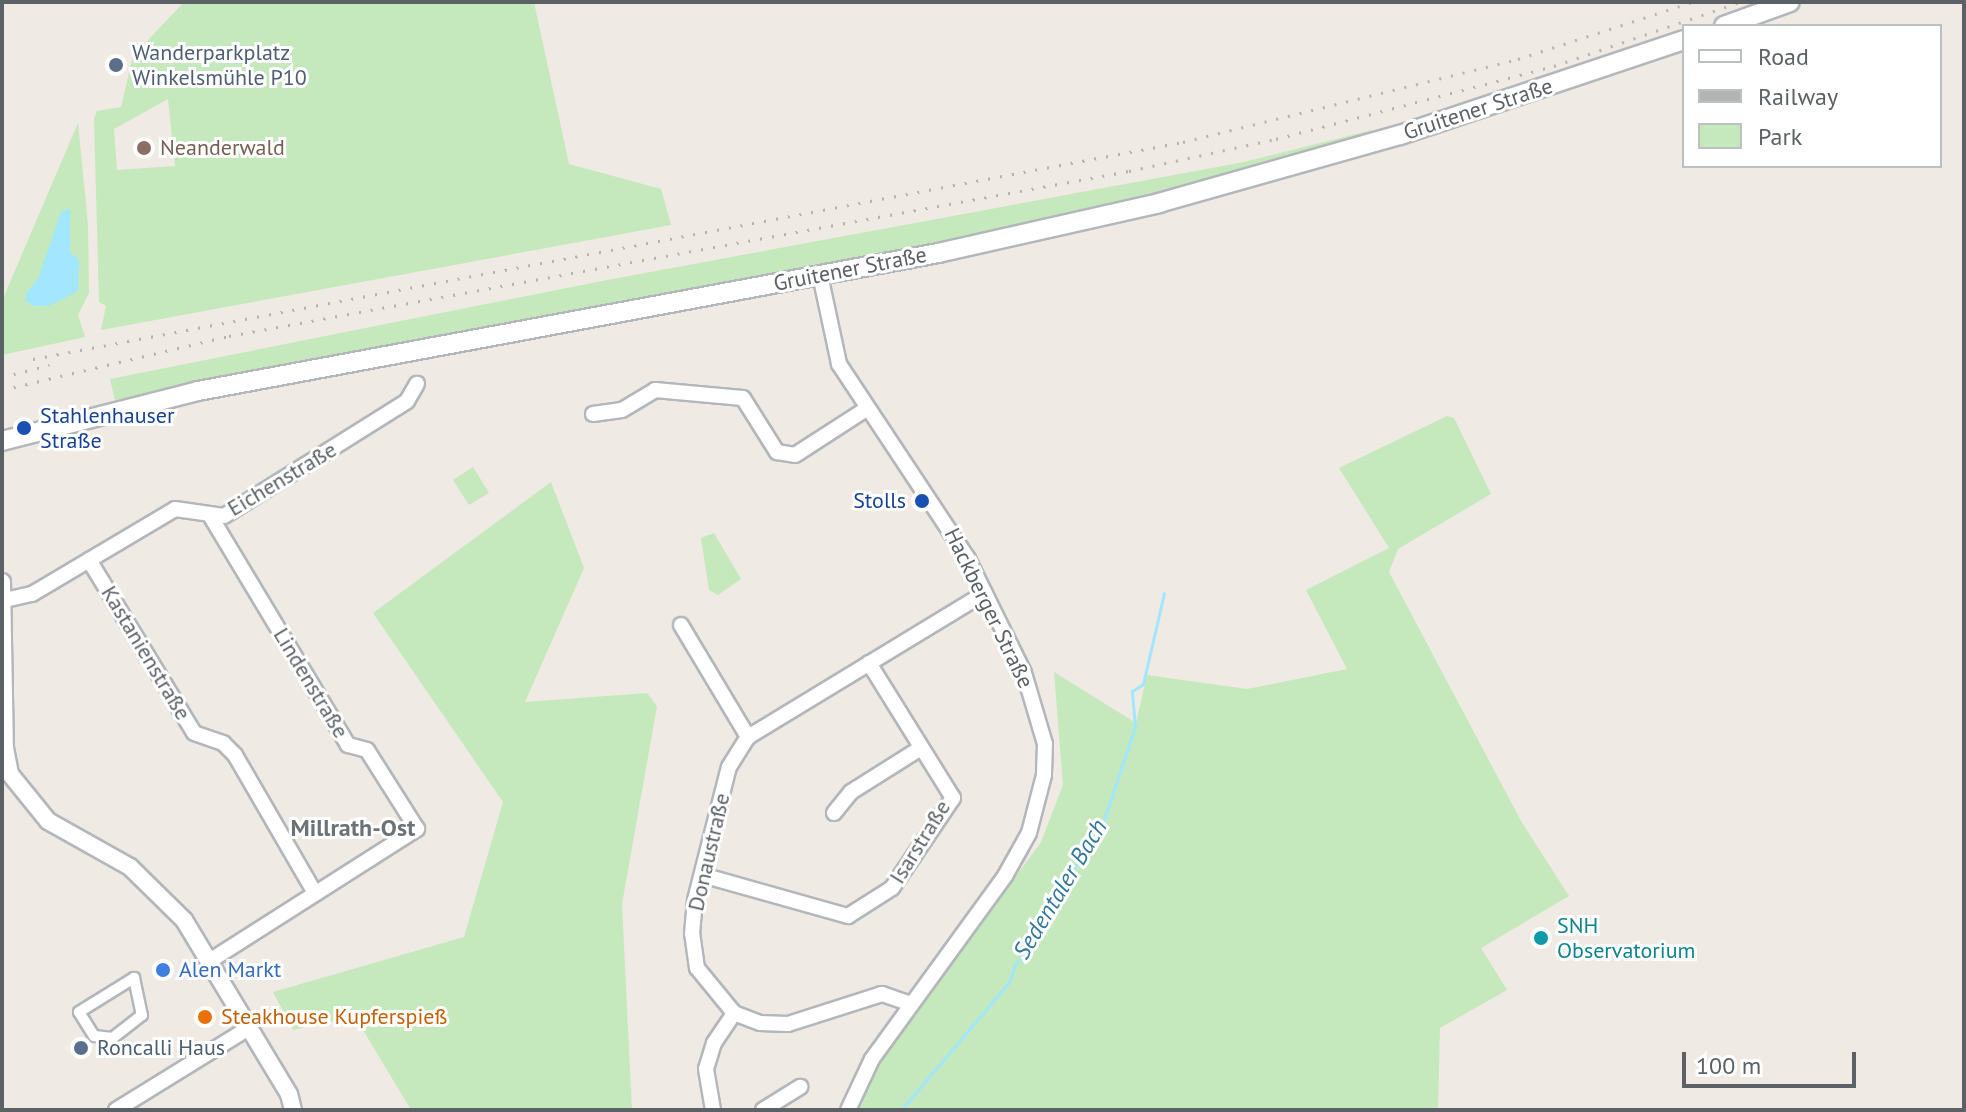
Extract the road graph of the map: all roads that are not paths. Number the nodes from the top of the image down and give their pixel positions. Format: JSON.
{"nodes":[{"id":1,"x":1790,"y":2,"type":"edge"},
{"id":2,"x":1730,"y":24,"type":"edge"},
{"id":3,"x":1682,"y":41,"type":"edge"},
{"id":4,"x":820,"y":275,"type":"junction"},
{"id":5,"x":417,"y":384,"type":"dead end"},
{"id":6,"x":866,"y":409,"type":"junction"},
{"id":7,"x":593,"y":414,"type":"dead end"},
{"id":8,"x":2,"y":441,"type":"edge"},
{"id":9,"x":211,"y":517,"type":"junction"},
{"id":10,"x":89,"y":560,"type":"junction"},
{"id":11,"x":2,"y":582,"type":"edge"},
{"id":12,"x":985,"y":593,"type":"junction"},
{"id":13,"x":5,"y":600,"type":"junction"},
{"id":14,"x":681,"y":625,"type":"dead end"},
{"id":15,"x":869,"y":663,"type":"junction"},
{"id":16,"x":3,"y":671,"type":"edge"},
{"id":17,"x":748,"y":737,"type":"junction"},
{"id":18,"x":921,"y":748,"type":"junction"},
{"id":19,"x":834,"y":813,"type":"dead end"},
{"id":20,"x":702,"y":875,"type":"junction"},
{"id":21,"x":315,"y":893,"type":"junction"},
{"id":22,"x":208,"y":962,"type":"junction"},
{"id":23,"x":911,"y":1004,"type":"junction"},
{"id":24,"x":734,"y":1013,"type":"junction"},
{"id":25,"x":249,"y":1028,"type":"junction"},
{"id":26,"x":94,"y":1036,"type":"joint"},
{"id":27,"x":800,"y":1087,"type":"dead end"},
{"id":28,"x":126,"y":1108,"type":"edge"},
{"id":29,"x":293,"y":1110,"type":"edge"},
{"id":30,"x":713,"y":1110,"type":"edge"},
{"id":31,"x":763,"y":1110,"type":"edge"},
{"id":32,"x":848,"y":1110,"type":"edge"}],
"edges":[{"from":1,"to":2,"type":"main road"},
{"from":3,"to":4,"type":"main road","name":"Gruitener Straße"},
{"from":4,"to":6,"type":"street","name":"Hackberger Straße"},
{"from":4,"to":8,"type":"main road","name":"Gruitener Straße"},
{"from":5,"to":9,"type":"street","name":"Eichenstraße"},
{"from":6,"to":7,"type":"street"},
{"from":6,"to":12,"type":"street","name":"Hackberger Straße"},
{"from":9,"to":10,"type":"street","name":"Eichenstraße"},
{"from":9,"to":21,"type":"street","name":"Lindenstraße"},
{"from":10,"to":13,"type":"street","name":"Eichenstraße"},
{"from":10,"to":21,"type":"street","name":"Kastanienstraße"},
{"from":11,"to":13,"type":"street"},
{"from":12,"to":15,"type":"street","name":"Donaustraße"},
{"from":12,"to":23,"type":"street","name":"Hackberger Straße"},
{"from":13,"to":16,"type":"street"},
{"from":14,"to":17,"type":"street"},
{"from":15,"to":17,"type":"street","name":"Donaustraße"},
{"from":15,"to":18,"type":"street","name":"Isarstraße"},
{"from":16,"to":22,"type":"street"},
{"from":17,"to":20,"type":"street","name":"Donaustraße"},
{"from":18,"to":19,"type":"street"},
{"from":18,"to":20,"type":"street","name":"Isarstraße"},
{"from":20,"to":24,"type":"street","name":"Donaustraße"},
{"from":21,"to":22,"type":"street","name":"Lindenstraße"},
{"from":22,"to":25,"type":"street"},
{"from":23,"to":24,"type":"street"},
{"from":23,"to":32,"type":"street","name":"Hackberger Straße"},
{"from":24,"to":30,"type":"street"},
{"from":25,"to":28,"type":"street"},
{"from":25,"to":29,"type":"street"},
{"from":26,"to":26,"type":"street"},
{"from":27,"to":31,"type":"street"}]}
